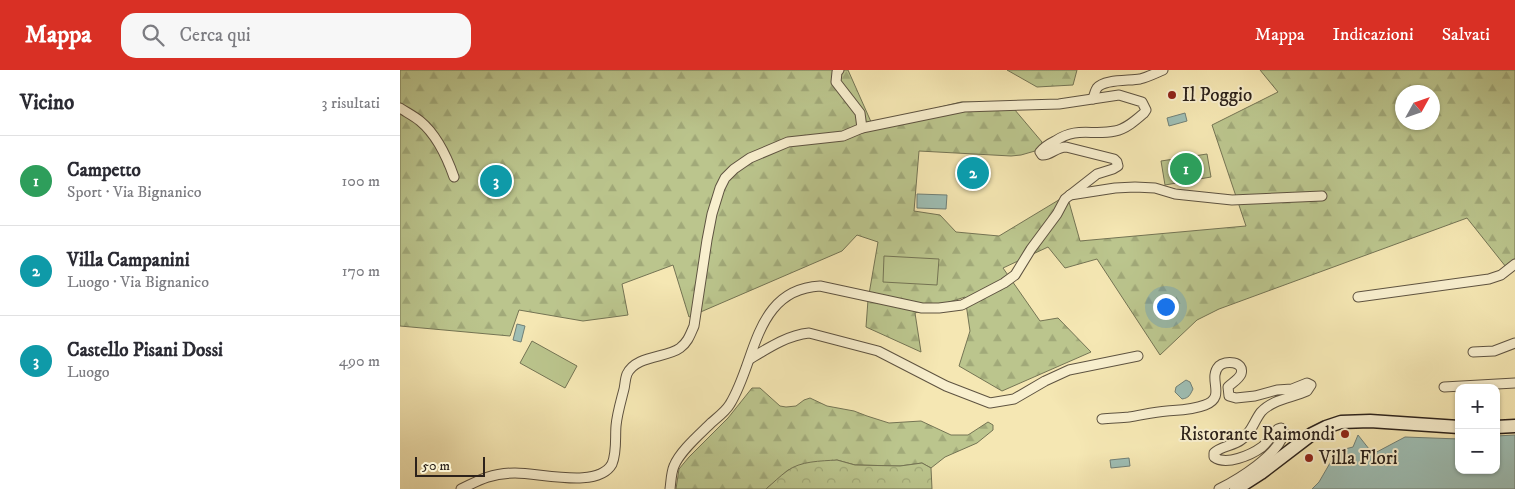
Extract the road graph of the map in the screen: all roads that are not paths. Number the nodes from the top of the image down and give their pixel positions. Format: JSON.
{"nodes":[{"id":1,"x":839,"y":70,"type":"edge"},
{"id":2,"x":1163,"y":70,"type":"edge"},
{"id":3,"x":1093,"y":99,"type":"junction"},
{"id":4,"x":400,"y":108,"type":"edge"},
{"id":5,"x":862,"y":128,"type":"junction"},
{"id":6,"x":454,"y":177,"type":"dead end"},
{"id":7,"x":1069,"y":195,"type":"junction"},
{"id":8,"x":1322,"y":196,"type":"dead end"},
{"id":9,"x":1515,"y":264,"type":"edge"},
{"id":10,"x":1358,"y":297,"type":"dead end"},
{"id":11,"x":1515,"y":343,"type":"edge"},
{"id":12,"x":1473,"y":352,"type":"dead end"},
{"id":13,"x":1138,"y":356,"type":"dead end"},
{"id":14,"x":750,"y":360,"type":"junction"},
{"id":15,"x":1515,"y":383,"type":"edge"},
{"id":16,"x":1444,"y":387,"type":"dead end"},
{"id":17,"x":1102,"y":419,"type":"dead end"},
{"id":18,"x":1515,"y":426,"type":"edge"},
{"id":19,"x":1455,"y":427,"type":"edge"},
{"id":20,"x":1500,"y":427,"type":"edge"},
{"id":21,"x":462,"y":489,"type":"edge"},
{"id":22,"x":670,"y":489,"type":"edge"},
{"id":23,"x":1219,"y":489,"type":"edge"},
{"id":24,"x":1236,"y":489,"type":"edge"}],
"edges":[{"from":1,"to":5,"type":"street"},
{"from":2,"to":3,"type":"street"},
{"from":3,"to":5,"type":"street"},
{"from":3,"to":7,"type":"street"},
{"from":4,"to":6,"type":"street"},
{"from":5,"to":21,"type":"street"},
{"from":7,"to":8,"type":"street"},
{"from":7,"to":14,"type":"street"},
{"from":9,"to":10,"type":"street"},
{"from":11,"to":12,"type":"street"},
{"from":13,"to":14,"type":"street"},
{"from":14,"to":22,"type":"street"},
{"from":15,"to":16,"type":"street"},
{"from":17,"to":23,"type":"street"},
{"from":18,"to":20,"type":"main road"},
{"from":19,"to":24,"type":"main road"}]}
